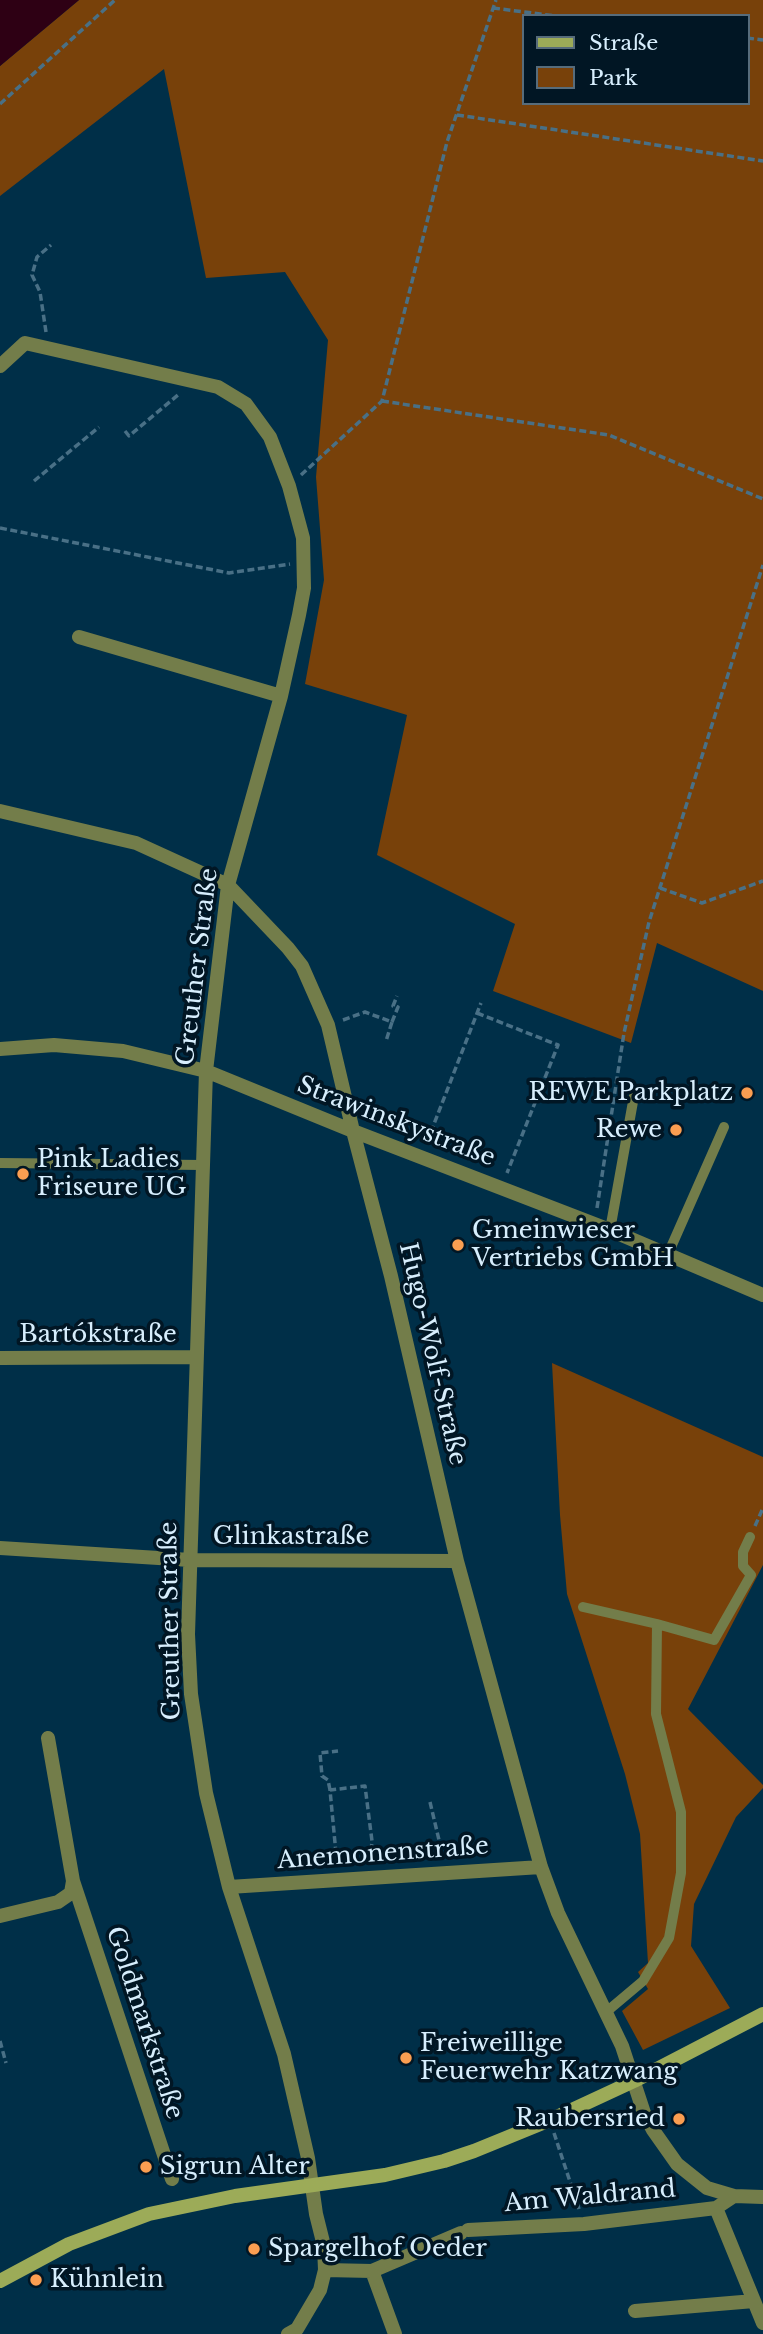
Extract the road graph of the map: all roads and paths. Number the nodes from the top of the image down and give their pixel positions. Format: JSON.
{"nodes":[{"id":1,"x":115,"y":0,"type":"edge"},
{"id":2,"x":496,"y":0,"type":"edge"},
{"id":3,"x":493,"y":8,"type":"junction"},
{"id":4,"x":540,"y":14,"type":"edge"},
{"id":5,"x":0,"y":104,"type":"edge"},
{"id":6,"x":457,"y":115,"type":"junction"},
{"id":7,"x":763,"y":161,"type":"edge"},
{"id":8,"x":51,"y":245,"type":"dead end"},
{"id":9,"x":45,"y":348,"type":"junction"},
{"id":10,"x":0,"y":366,"type":"edge"},
{"id":11,"x":193,"y":382,"type":"junction"},
{"id":12,"x":382,"y":401,"type":"junction"},
{"id":13,"x":99,"y":427,"type":"dead end"},
{"id":14,"x":125,"y":431,"type":"dead end"},
{"id":15,"x":34,"y":481,"type":"dead end"},
{"id":16,"x":289,"y":486,"type":"junction"},
{"id":17,"x":763,"y":499,"type":"edge"},
{"id":18,"x":0,"y":528,"type":"edge"},
{"id":19,"x":305,"y":563,"type":"junction"},
{"id":20,"x":763,"y":565,"type":"edge"},
{"id":21,"x":79,"y":637,"type":"dead end"},
{"id":22,"x":281,"y":696,"type":"junction"},
{"id":23,"x":0,"y":811,"type":"edge"},
{"id":24,"x":763,"y":881,"type":"edge"},
{"id":25,"x":228,"y":885,"type":"junction"},
{"id":26,"x":660,"y":888,"type":"junction"},
{"id":27,"x":397,"y":996,"type":"dead end"},
{"id":28,"x":481,"y":1003,"type":"dead end"},
{"id":29,"x":477,"y":1013,"type":"junction"},
{"id":30,"x":392,"y":1022,"type":"junction"},
{"id":31,"x":328,"y":1025,"type":"junction"},
{"id":32,"x":386,"y":1041,"type":"dead end"},
{"id":33,"x":0,"y":1049,"type":"edge"},
{"id":34,"x":206,"y":1071,"type":"junction"},
{"id":35,"x":441,"y":1091,"type":"dead end"},
{"id":36,"x":446,"y":1093,"type":"junction"},
{"id":37,"x":634,"y":1096,"type":"dead end"},
{"id":38,"x":724,"y":1127,"type":"dead end"},
{"id":39,"x":353,"y":1131,"type":"junction"},
{"id":40,"x":422,"y":1157,"type":"junction"},
{"id":41,"x":0,"y":1163,"type":"edge"},
{"id":42,"x":204,"y":1165,"type":"junction"},
{"id":43,"x":501,"y":1188,"type":"junction"},
{"id":44,"x":594,"y":1224,"type":"junction"},
{"id":45,"x":610,"y":1230,"type":"junction"},
{"id":46,"x":668,"y":1255,"type":"junction"},
{"id":47,"x":763,"y":1295,"type":"edge"},
{"id":48,"x":196,"y":1357,"type":"junction"},
{"id":49,"x":0,"y":1358,"type":"edge"},
{"id":50,"x":763,"y":1508,"type":"edge"},
{"id":51,"x":750,"y":1537,"type":"joint"},
{"id":52,"x":0,"y":1548,"type":"edge"},
{"id":53,"x":190,"y":1560,"type":"junction"},
{"id":54,"x":457,"y":1561,"type":"junction"},
{"id":55,"x":583,"y":1607,"type":"dead end"},
{"id":56,"x":657,"y":1624,"type":"junction"},
{"id":57,"x":48,"y":1738,"type":"dead end"},
{"id":58,"x":338,"y":1751,"type":"dead end"},
{"id":59,"x":330,"y":1790,"type":"junction"},
{"id":60,"x":429,"y":1802,"type":"dead end"},
{"id":61,"x":541,"y":1867,"type":"junction"},
{"id":62,"x":447,"y":1873,"type":"junction"},
{"id":63,"x":369,"y":1878,"type":"junction"},
{"id":64,"x":339,"y":1880,"type":"junction"},
{"id":65,"x":73,"y":1881,"type":"junction"},
{"id":66,"x":229,"y":1887,"type":"junction"},
{"id":67,"x":0,"y":1916,"type":"edge"},
{"id":68,"x":605,"y":2013,"type":"junction"},
{"id":69,"x":763,"y":2014,"type":"edge"},
{"id":70,"x":0,"y":2041,"type":"edge"},
{"id":71,"x":6,"y":2063,"type":"dead end"},
{"id":72,"x":634,"y":2081,"type":"junction"},
{"id":73,"x":550,"y":2120,"type":"junction"},
{"id":74,"x":172,"y":2179,"type":"dead end"},
{"id":75,"x":312,"y":2186,"type":"junction"},
{"id":76,"x":734,"y":2196,"type":"junction"},
{"id":77,"x":763,"y":2197,"type":"edge"},
{"id":78,"x":716,"y":2208,"type":"junction"},
{"id":79,"x":584,"y":2224,"type":"junction"},
{"id":80,"x":325,"y":2270,"type":"junction"},
{"id":81,"x":372,"y":2271,"type":"junction"},
{"id":82,"x":0,"y":2281,"type":"edge"},
{"id":83,"x":754,"y":2301,"type":"junction"},
{"id":84,"x":635,"y":2311,"type":"dead end"},
{"id":85,"x":763,"y":2323,"type":"edge"},
{"id":86,"x":288,"y":2334,"type":"edge"},
{"id":87,"x":395,"y":2334,"type":"edge"}],
"edges":[{"from":1,"to":5,"type":"path"},
{"from":2,"to":3,"type":"path"},
{"from":3,"to":4,"type":"path"},
{"from":3,"to":6,"type":"path"},
{"from":6,"to":7,"type":"path"},
{"from":6,"to":12,"type":"path"},
{"from":8,"to":9,"type":"path"},
{"from":9,"to":10,"type":"street","name":"Greuther Straße"},
{"from":9,"to":11,"type":"street","name":"Greuther Straße"},
{"from":11,"to":14,"type":"path"},
{"from":11,"to":16,"type":"street","name":"Greuther Straße"},
{"from":12,"to":16,"type":"path"},
{"from":12,"to":17,"type":"path"},
{"from":13,"to":15,"type":"path"},
{"from":16,"to":19,"type":"street","name":"Greuther Straße"},
{"from":18,"to":19,"type":"path"},
{"from":19,"to":22,"type":"street","name":"Greuther Straße"},
{"from":20,"to":26,"type":"path"},
{"from":21,"to":22,"type":"street"},
{"from":22,"to":25,"type":"street","name":"Greuther Straße"},
{"from":23,"to":25,"type":"street","name":"Hugo-Wolf-Straße"},
{"from":24,"to":26,"type":"path"},
{"from":25,"to":31,"type":"street","name":"Hugo-Wolf-Straße"},
{"from":25,"to":34,"type":"street","name":"Greuther Straße"},
{"from":26,"to":44,"type":"path"},
{"from":27,"to":30,"type":"path"},
{"from":28,"to":29,"type":"path"},
{"from":29,"to":36,"type":"path"},
{"from":29,"to":43,"type":"path"},
{"from":30,"to":31,"type":"path"},
{"from":30,"to":32,"type":"path"},
{"from":31,"to":39,"type":"street","name":"Hugo-Wolf-Straße"},
{"from":33,"to":34,"type":"street","name":"Strawinskystraße"},
{"from":34,"to":39,"type":"street","name":"Strawinskystraße"},
{"from":34,"to":42,"type":"street","name":"Greuther Straße"},
{"from":35,"to":36,"type":"path"},
{"from":36,"to":40,"type":"path"},
{"from":37,"to":45,"type":"lane"},
{"from":38,"to":46,"type":"lane"},
{"from":39,"to":40,"type":"street","name":"Strawinskystraße"},
{"from":39,"to":54,"type":"street","name":"Hugo-Wolf-Straße"},
{"from":40,"to":43,"type":"street","name":"Strawinskystraße"},
{"from":41,"to":42,"type":"lane"},
{"from":42,"to":48,"type":"street","name":"Greuther Straße"},
{"from":43,"to":44,"type":"street","name":"Strawinskystraße"},
{"from":44,"to":45,"type":"street","name":"Strawinskystraße"},
{"from":45,"to":46,"type":"street","name":"Strawinskystraße"},
{"from":46,"to":47,"type":"street","name":"Strawinskystraße"},
{"from":48,"to":49,"type":"street","name":"Bartókstraße"},
{"from":48,"to":53,"type":"street","name":"Greuther Straße"},
{"from":50,"to":51,"type":"path"},
{"from":51,"to":56,"type":"lane"},
{"from":52,"to":53,"type":"street","name":"Glinkastraße"},
{"from":53,"to":54,"type":"street","name":"Glinkastraße"},
{"from":53,"to":66,"type":"street","name":"Greuther Straße"},
{"from":54,"to":61,"type":"street","name":"Hugo-Wolf-Straße"},
{"from":55,"to":56,"type":"lane"},
{"from":56,"to":68,"type":"lane"},
{"from":57,"to":65,"type":"street","name":"Goldmarkstraße"},
{"from":58,"to":59,"type":"path"},
{"from":59,"to":63,"type":"path"},
{"from":59,"to":64,"type":"path"},
{"from":60,"to":62,"type":"path"},
{"from":61,"to":62,"type":"street","name":"Anemonenstraße"},
{"from":61,"to":68,"type":"street","name":"Hugo-Wolf-Straße"},
{"from":62,"to":63,"type":"street","name":"Anemonenstraße"},
{"from":63,"to":64,"type":"street","name":"Anemonenstraße"},
{"from":64,"to":66,"type":"street","name":"Anemonenstraße"},
{"from":65,"to":67,"type":"street"},
{"from":65,"to":74,"type":"street","name":"Goldmarkstraße"},
{"from":66,"to":75,"type":"street","name":"Greuther Straße"},
{"from":68,"to":72,"type":"street","name":"Hugo-Wolf-Straße"},
{"from":69,"to":72,"type":"main road"},
{"from":70,"to":71,"type":"path"},
{"from":72,"to":73,"type":"main road"},
{"from":72,"to":76,"type":"street","name":"Am Waldrand"},
{"from":73,"to":75,"type":"main road"},
{"from":73,"to":79,"type":"path"},
{"from":75,"to":80,"type":"street","name":"Greuther Straße"},
{"from":75,"to":82,"type":"main road"},
{"from":76,"to":77,"type":"street","name":"Am Waldrand"},
{"from":76,"to":78,"type":"street","name":"Am Waldrand"},
{"from":78,"to":79,"type":"street","name":"Am Waldrand"},
{"from":78,"to":83,"type":"street"},
{"from":79,"to":81,"type":"street","name":"Am Waldrand"},
{"from":80,"to":81,"type":"street"},
{"from":80,"to":86,"type":"street"},
{"from":81,"to":87,"type":"street"},
{"from":83,"to":84,"type":"street"},
{"from":83,"to":85,"type":"street"}]}
